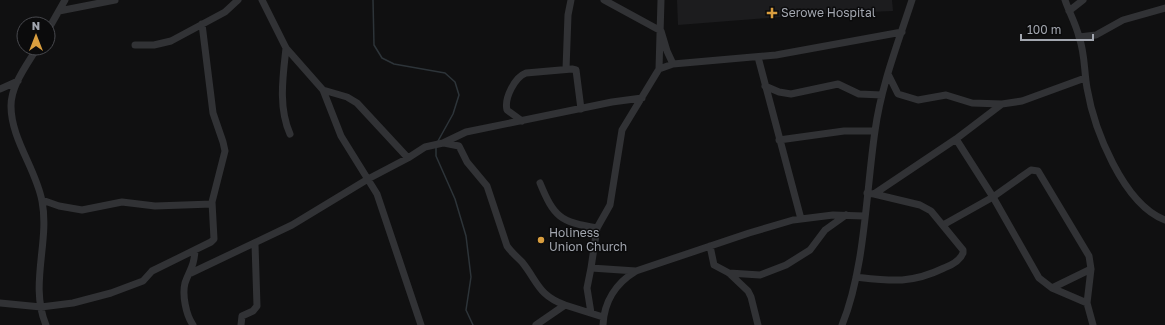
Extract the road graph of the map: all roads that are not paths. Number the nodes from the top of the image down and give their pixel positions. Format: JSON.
{"nodes":[{"id":1,"x":65,"y":0,"type":"edge"},
{"id":2,"x":115,"y":0,"type":"edge"},
{"id":3,"x":238,"y":0,"type":"edge"},
{"id":4,"x":262,"y":0,"type":"edge"},
{"id":5,"x":571,"y":0,"type":"edge"},
{"id":6,"x":604,"y":0,"type":"edge"},
{"id":7,"x":661,"y":0,"type":"edge"},
{"id":8,"x":912,"y":0,"type":"edge"},
{"id":9,"x":1064,"y":0,"type":"edge"},
{"id":10,"x":1083,"y":0,"type":"edge"},
{"id":11,"x":1165,"y":8,"type":"edge"},
{"id":12,"x":59,"y":11,"type":"junction"},
{"id":13,"x":1069,"y":11,"type":"junction"},
{"id":14,"x":56,"y":16,"type":"edge"},
{"id":15,"x":202,"y":24,"type":"junction"},
{"id":16,"x":661,"y":31,"type":"junction"},
{"id":17,"x":902,"y":32,"type":"junction"},
{"id":18,"x":1079,"y":37,"type":"junction"},
{"id":19,"x":136,"y":45,"type":"dead end"},
{"id":20,"x":286,"y":48,"type":"junction"},
{"id":21,"x":32,"y":56,"type":"edge"},
{"id":22,"x":758,"y":57,"type":"junction"},
{"id":23,"x":673,"y":64,"type":"junction"},
{"id":24,"x":566,"y":69,"type":"junction"},
{"id":25,"x":659,"y":69,"type":"junction"},
{"id":26,"x":888,"y":74,"type":"junction"},
{"id":27,"x":1085,"y":78,"type":"junction"},
{"id":28,"x":18,"y":81,"type":"junction"},
{"id":29,"x":765,"y":86,"type":"junction"},
{"id":30,"x":0,"y":89,"type":"edge"},
{"id":31,"x":322,"y":90,"type":"junction"},
{"id":32,"x":882,"y":95,"type":"junction"},
{"id":33,"x":642,"y":98,"type":"junction"},
{"id":34,"x":1002,"y":104,"type":"junction"},
{"id":35,"x":581,"y":109,"type":"junction"},
{"id":36,"x":522,"y":121,"type":"junction"},
{"id":37,"x":875,"y":131,"type":"junction"},
{"id":38,"x":290,"y":134,"type":"dead end"},
{"id":39,"x":956,"y":139,"type":"junction"},
{"id":40,"x":780,"y":140,"type":"junction"},
{"id":41,"x":443,"y":143,"type":"junction"},
{"id":42,"x":408,"y":158,"type":"junction"},
{"id":43,"x":368,"y":179,"type":"junction"},
{"id":44,"x":540,"y":183,"type":"dead end"},
{"id":45,"x":871,"y":193,"type":"junction"},
{"id":46,"x":993,"y":197,"type":"junction"},
{"id":47,"x":42,"y":200,"type":"junction"},
{"id":48,"x":212,"y":204,"type":"junction"},
{"id":49,"x":846,"y":215,"type":"junction"},
{"id":50,"x":864,"y":216,"type":"junction"},
{"id":51,"x":801,"y":219,"type":"junction"},
{"id":52,"x":1165,"y":220,"type":"edge"},
{"id":53,"x":943,"y":225,"type":"junction"},
{"id":54,"x":596,"y":228,"type":"junction"},
{"id":55,"x":255,"y":244,"type":"junction"},
{"id":56,"x":710,"y":246,"type":"junction"},
{"id":57,"x":195,"y":250,"type":"junction"},
{"id":58,"x":591,"y":268,"type":"junction"},
{"id":59,"x":1091,"y":269,"type":"junction"},
{"id":60,"x":636,"y":271,"type":"junction"},
{"id":61,"x":191,"y":273,"type":"junction"},
{"id":62,"x":730,"y":273,"type":"junction"},
{"id":63,"x":856,"y":277,"type":"junction"},
{"id":64,"x":1052,"y":288,"type":"junction"},
{"id":65,"x":0,"y":303,"type":"edge"},
{"id":66,"x":1087,"y":303,"type":"junction"},
{"id":67,"x":565,"y":305,"type":"junction"},
{"id":68,"x":41,"y":307,"type":"junction"},
{"id":69,"x":591,"y":314,"type":"junction"},
{"id":70,"x":604,"y":317,"type":"junction"},
{"id":71,"x":46,"y":325,"type":"edge"},
{"id":72,"x":193,"y":325,"type":"edge"},
{"id":73,"x":241,"y":325,"type":"edge"},
{"id":74,"x":421,"y":325,"type":"edge"},
{"id":75,"x":536,"y":325,"type":"edge"},
{"id":76,"x":603,"y":325,"type":"edge"},
{"id":77,"x":758,"y":325,"type":"edge"},
{"id":78,"x":842,"y":325,"type":"edge"},
{"id":79,"x":1093,"y":325,"type":"edge"}],
"edges":[{"from":1,"to":12,"type":"street"},
{"from":2,"to":12,"type":"street"},
{"from":3,"to":15,"type":"street"},
{"from":4,"to":20,"type":"street"},
{"from":5,"to":24,"type":"street"},
{"from":6,"to":16,"type":"street"},
{"from":7,"to":16,"type":"street"},
{"from":8,"to":17,"type":"street"},
{"from":9,"to":13,"type":"street"},
{"from":10,"to":13,"type":"street"},
{"from":11,"to":18,"type":"street"},
{"from":12,"to":14,"type":"street"},
{"from":13,"to":18,"type":"street"},
{"from":15,"to":19,"type":"street"},
{"from":15,"to":48,"type":"street"},
{"from":16,"to":23,"type":"street"},
{"from":16,"to":25,"type":"street"},
{"from":17,"to":22,"type":"street"},
{"from":17,"to":26,"type":"street"},
{"from":18,"to":27,"type":"street"},
{"from":20,"to":31,"type":"street"},
{"from":20,"to":38,"type":"street"},
{"from":21,"to":28,"type":"street"},
{"from":22,"to":23,"type":"street"},
{"from":22,"to":29,"type":"street"},
{"from":23,"to":25,"type":"street"},
{"from":24,"to":35,"type":"street"},
{"from":24,"to":36,"type":"street"},
{"from":25,"to":33,"type":"street"},
{"from":26,"to":32,"type":"street"},
{"from":26,"to":34,"type":"street"},
{"from":27,"to":34,"type":"street"},
{"from":27,"to":52,"type":"street"},
{"from":28,"to":30,"type":"street"},
{"from":28,"to":47,"type":"street"},
{"from":29,"to":32,"type":"street"},
{"from":29,"to":40,"type":"street"},
{"from":31,"to":42,"type":"street"},
{"from":31,"to":43,"type":"street"},
{"from":32,"to":37,"type":"street"},
{"from":33,"to":35,"type":"street"},
{"from":33,"to":54,"type":"street"},
{"from":34,"to":39,"type":"street"},
{"from":35,"to":36,"type":"street"},
{"from":36,"to":41,"type":"street"},
{"from":37,"to":40,"type":"street"},
{"from":37,"to":45,"type":"street"},
{"from":39,"to":45,"type":"street"},
{"from":39,"to":46,"type":"street"},
{"from":40,"to":51,"type":"street"},
{"from":41,"to":42,"type":"street"},
{"from":41,"to":67,"type":"street"},
{"from":42,"to":43,"type":"street"},
{"from":43,"to":55,"type":"street"},
{"from":43,"to":74,"type":"street"},
{"from":44,"to":54,"type":"street"},
{"from":45,"to":50,"type":"street"},
{"from":45,"to":53,"type":"street"},
{"from":46,"to":53,"type":"street"},
{"from":46,"to":59,"type":"street"},
{"from":46,"to":64,"type":"street"},
{"from":47,"to":48,"type":"street"},
{"from":47,"to":68,"type":"street"},
{"from":48,"to":57,"type":"street"},
{"from":49,"to":50,"type":"street"},
{"from":49,"to":51,"type":"street"},
{"from":49,"to":62,"type":"street"},
{"from":50,"to":63,"type":"street"},
{"from":51,"to":56,"type":"street"},
{"from":53,"to":63,"type":"street"},
{"from":54,"to":58,"type":"street"},
{"from":55,"to":61,"type":"street"},
{"from":55,"to":73,"type":"street"},
{"from":56,"to":60,"type":"street"},
{"from":56,"to":62,"type":"street"},
{"from":57,"to":61,"type":"street"},
{"from":57,"to":68,"type":"street"},
{"from":58,"to":60,"type":"street"},
{"from":58,"to":69,"type":"street"},
{"from":59,"to":64,"type":"street"},
{"from":59,"to":66,"type":"street"},
{"from":60,"to":70,"type":"street"},
{"from":61,"to":72,"type":"street"},
{"from":62,"to":77,"type":"street"},
{"from":63,"to":78,"type":"street"},
{"from":64,"to":66,"type":"street"},
{"from":65,"to":68,"type":"street"},
{"from":66,"to":79,"type":"street"},
{"from":67,"to":69,"type":"street"},
{"from":67,"to":75,"type":"street"},
{"from":68,"to":71,"type":"street"},
{"from":69,"to":70,"type":"street"},
{"from":70,"to":76,"type":"street"}]}
